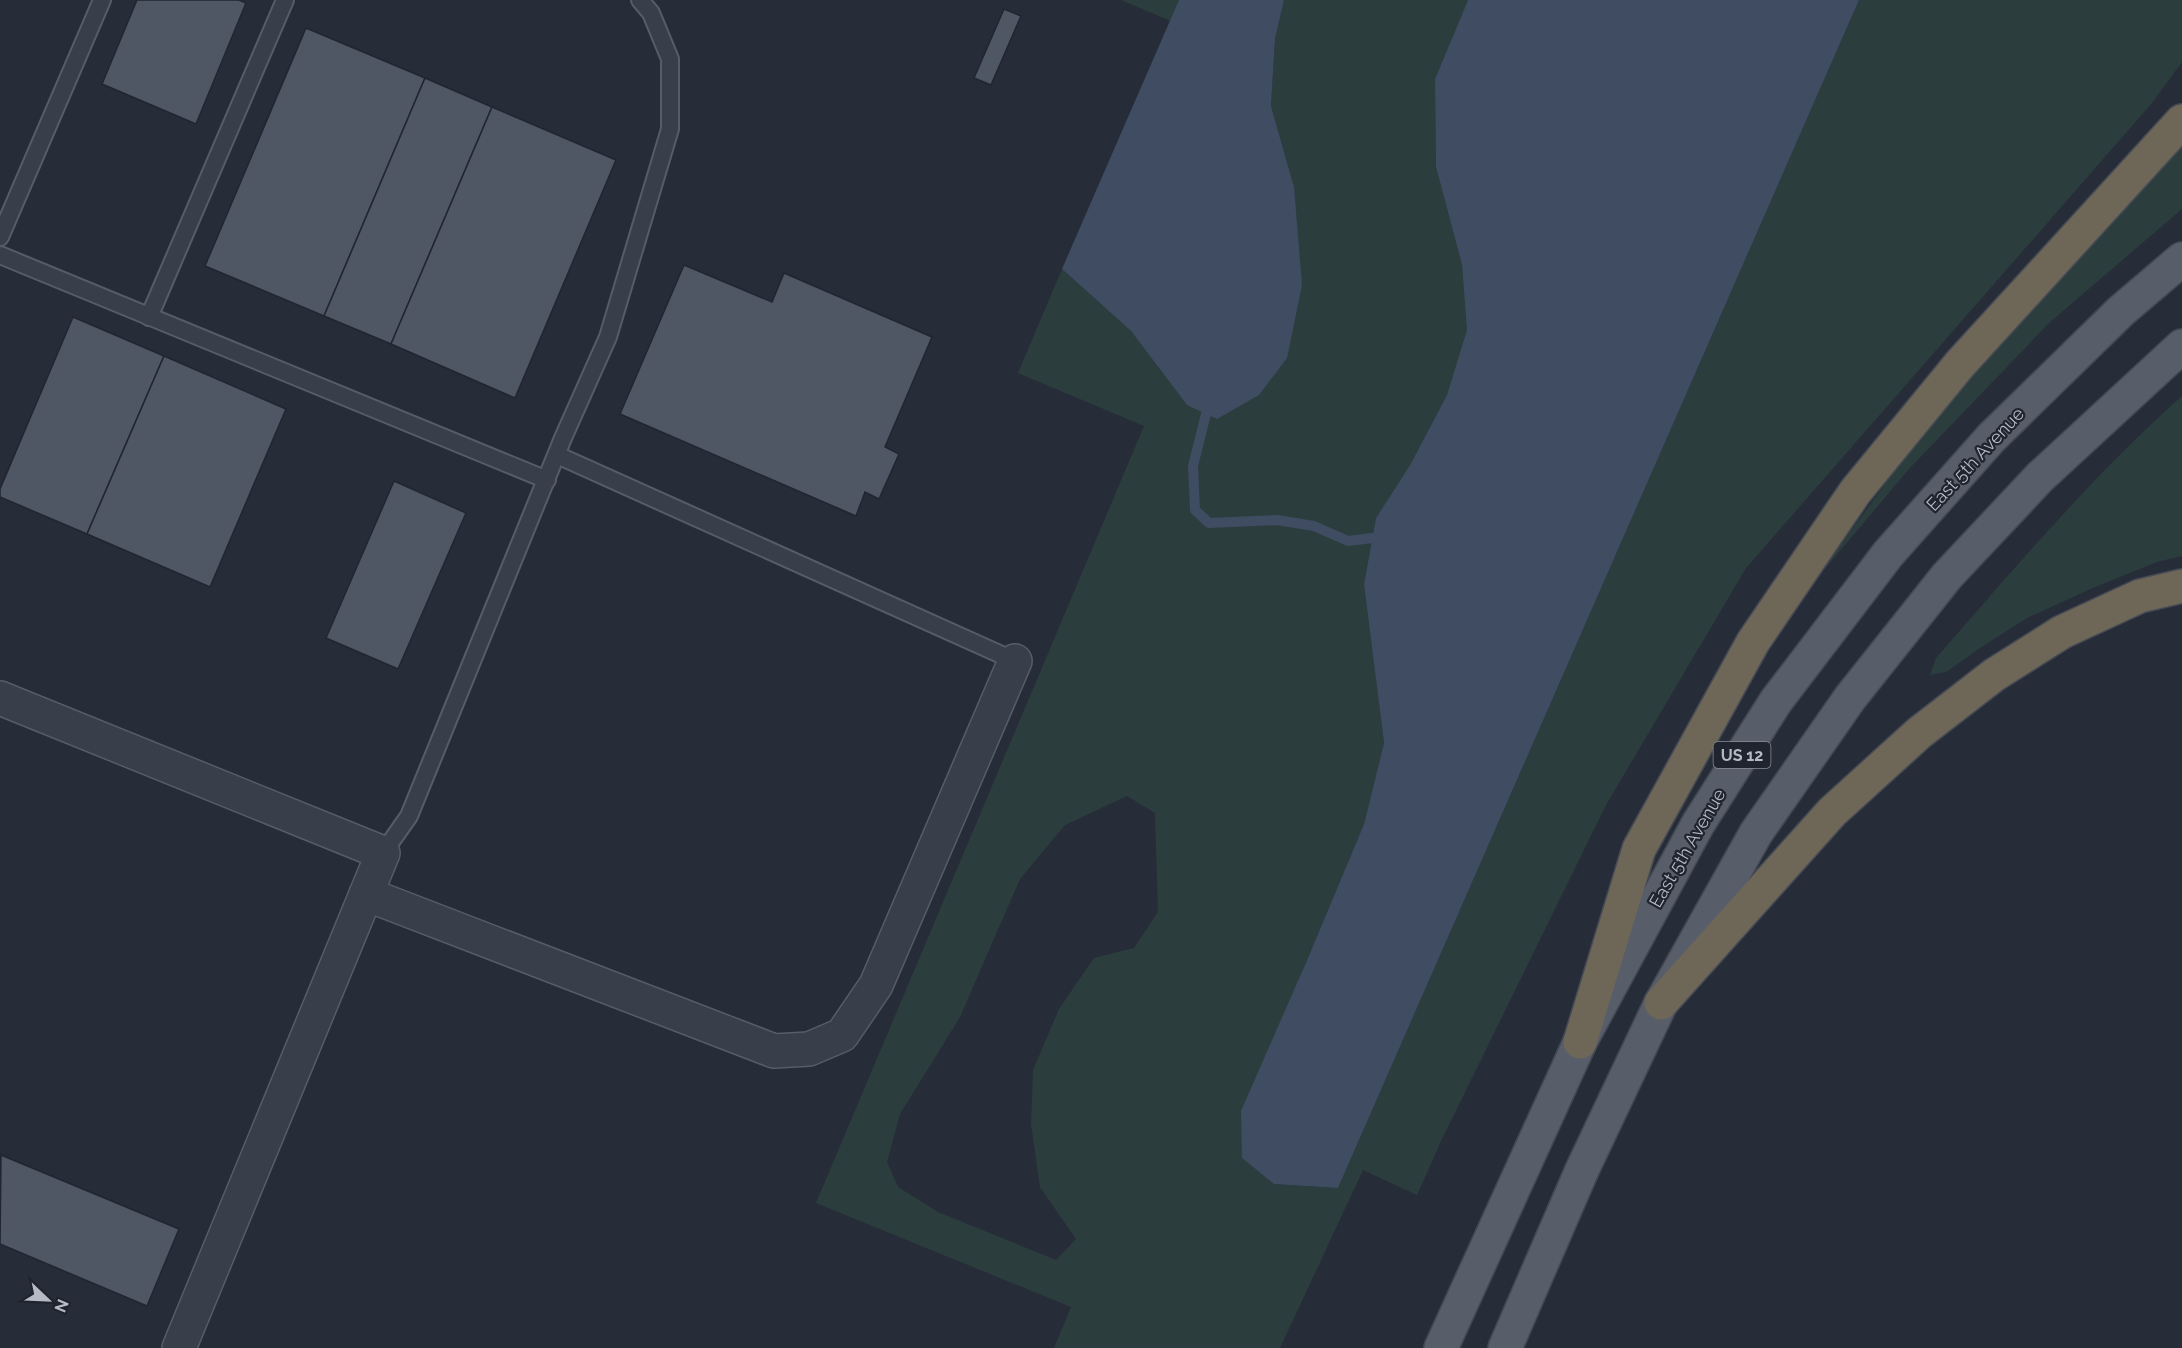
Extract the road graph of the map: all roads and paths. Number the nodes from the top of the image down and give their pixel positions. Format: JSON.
{"nodes":[{"id":1,"x":102,"y":0,"type":"edge"},
{"id":2,"x":285,"y":0,"type":"edge"},
{"id":3,"x":640,"y":0,"type":"edge"},
{"id":4,"x":2182,"y":121,"type":"edge"},
{"id":5,"x":0,"y":237,"type":"edge"},
{"id":6,"x":0,"y":255,"type":"edge"},
{"id":7,"x":2182,"y":259,"type":"edge"},
{"id":8,"x":149,"y":317,"type":"junction"},
{"id":9,"x":2182,"y":346,"type":"edge"},
{"id":10,"x":557,"y":455,"type":"junction"},
{"id":11,"x":547,"y":480,"type":"junction"},
{"id":12,"x":2182,"y":586,"type":"edge"},
{"id":13,"x":1016,"y":661,"type":"joint"},
{"id":14,"x":0,"y":698,"type":"edge"},
{"id":15,"x":382,"y":854,"type":"junction"},
{"id":16,"x":366,"y":894,"type":"junction"},
{"id":17,"x":1661,"y":1003,"type":"junction"},
{"id":18,"x":1580,"y":1042,"type":"junction"},
{"id":19,"x":179,"y":1348,"type":"edge"},
{"id":20,"x":1441,"y":1348,"type":"edge"},
{"id":21,"x":1505,"y":1348,"type":"edge"}],
"edges":[{"from":1,"to":5,"type":"lane"},
{"from":2,"to":8,"type":"lane"},
{"from":3,"to":10,"type":"lane"},
{"from":4,"to":18,"type":"highway"},
{"from":6,"to":8,"type":"lane"},
{"from":7,"to":18,"type":"main road","name":"East 5th Avenue","number":"US 12"},
{"from":8,"to":11,"type":"lane"},
{"from":9,"to":17,"type":"main road","number":"US 12"},
{"from":10,"to":11,"type":"lane"},
{"from":10,"to":13,"type":"lane"},
{"from":11,"to":15,"type":"lane"},
{"from":12,"to":17,"type":"highway"},
{"from":13,"to":16,"type":"street"},
{"from":14,"to":15,"type":"street"},
{"from":15,"to":16,"type":"street"},
{"from":16,"to":19,"type":"street"},
{"from":17,"to":21,"type":"main road","number":"US 12"},
{"from":18,"to":20,"type":"main road","name":"East 5th Avenue","number":"US 12"}]}
